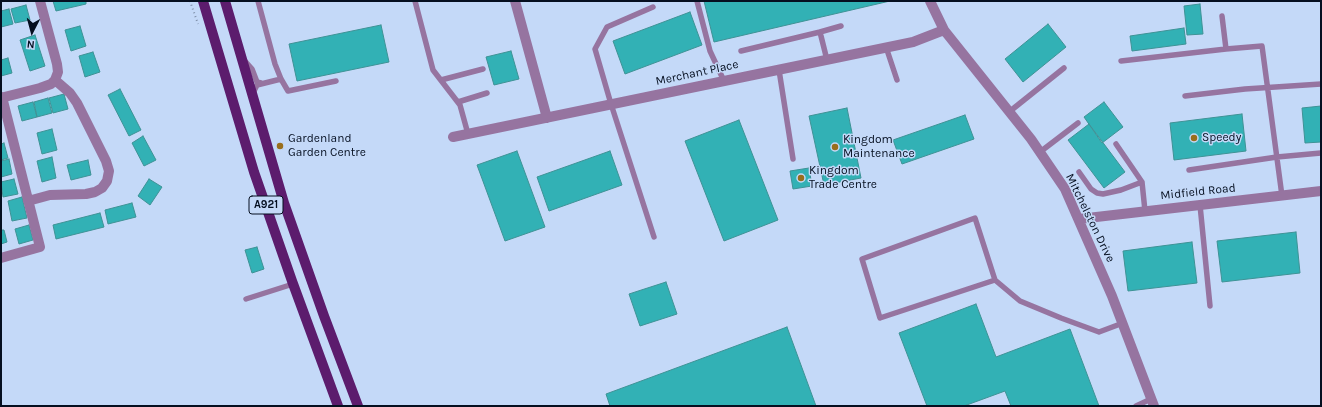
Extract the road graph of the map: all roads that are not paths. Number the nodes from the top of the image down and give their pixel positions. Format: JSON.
{"nodes":[{"id":1,"x":40,"y":1,"type":"edge"},
{"id":2,"x":203,"y":1,"type":"edge"},
{"id":3,"x":225,"y":1,"type":"edge"},
{"id":4,"x":258,"y":1,"type":"edge"},
{"id":5,"x":415,"y":1,"type":"edge"},
{"id":6,"x":514,"y":1,"type":"edge"},
{"id":7,"x":697,"y":1,"type":"edge"},
{"id":8,"x":930,"y":1,"type":"edge"},
{"id":9,"x":653,"y":7,"type":"dead end"},
{"id":10,"x":1222,"y":16,"type":"dead end"},
{"id":11,"x":841,"y":26,"type":"dead end"},
{"id":12,"x":944,"y":30,"type":"junction"},
{"id":13,"x":820,"y":32,"type":"junction"},
{"id":14,"x":886,"y":48,"type":"junction"},
{"id":15,"x":1226,"y":49,"type":"junction"},
{"id":16,"x":741,"y":51,"type":"dead end"},
{"id":17,"x":241,"y":58,"type":"junction"},
{"id":18,"x":826,"y":60,"type":"junction"},
{"id":19,"x":1121,"y":61,"type":"dead end"},
{"id":20,"x":1064,"y":68,"type":"dead end"},
{"id":21,"x":483,"y":69,"type":"dead end"},
{"id":22,"x":779,"y":70,"type":"junction"},
{"id":23,"x":281,"y":79,"type":"junction"},
{"id":24,"x":55,"y":80,"type":"junction"},
{"id":25,"x":441,"y":80,"type":"junction"},
{"id":26,"x":897,"y":80,"type":"dead end"},
{"id":27,"x":724,"y":81,"type":"junction"},
{"id":28,"x":336,"y":82,"type":"dead end"},
{"id":29,"x":261,"y":83,"type":"junction"},
{"id":30,"x":1321,"y":84,"type":"edge"},
{"id":31,"x":1268,"y":88,"type":"junction"},
{"id":32,"x":488,"y":93,"type":"dead end"},
{"id":33,"x":1185,"y":96,"type":"dead end"},
{"id":34,"x":1,"y":97,"type":"edge"},
{"id":35,"x":253,"y":98,"type":"junction"},
{"id":36,"x":458,"y":102,"type":"junction"},
{"id":37,"x":611,"y":104,"type":"junction"},
{"id":38,"x":1009,"y":112,"type":"junction"},
{"id":39,"x":547,"y":118,"type":"junction"},
{"id":40,"x":1078,"y":123,"type":"dead end"},
{"id":41,"x":468,"y":134,"type":"junction"},
{"id":42,"x":453,"y":137,"type":"dead end"},
{"id":43,"x":1116,"y":144,"type":"dead end"},
{"id":44,"x":1040,"y":152,"type":"junction"},
{"id":45,"x":1321,"y":153,"type":"edge"},
{"id":46,"x":1277,"y":157,"type":"junction"},
{"id":47,"x":793,"y":159,"type":"dead end"},
{"id":48,"x":1189,"y":170,"type":"dead end"},
{"id":49,"x":1079,"y":172,"type":"dead end"},
{"id":50,"x":1142,"y":182,"type":"junction"},
{"id":51,"x":1321,"y":191,"type":"edge"},
{"id":52,"x":1282,"y":196,"type":"junction"},
{"id":53,"x":28,"y":201,"type":"junction"},
{"id":54,"x":1200,"y":205,"type":"junction"},
{"id":55,"x":1145,"y":211,"type":"junction"},
{"id":56,"x":1079,"y":219,"type":"junction"},
{"id":57,"x":654,"y":238,"type":"dead end"},
{"id":58,"x":1,"y":258,"type":"edge"},
{"id":59,"x":995,"y":280,"type":"junction"},
{"id":60,"x":293,"y":284,"type":"junction"},
{"id":61,"x":246,"y":298,"type":"dead end"},
{"id":62,"x":1210,"y":306,"type":"dead end"},
{"id":63,"x":1123,"y":323,"type":"junction"},
{"id":64,"x":1153,"y":403,"type":"edge"},
{"id":65,"x":338,"y":406,"type":"edge"},
{"id":66,"x":358,"y":406,"type":"edge"},
{"id":67,"x":1136,"y":406,"type":"edge"}],
"edges":[{"from":1,"to":24,"type":"street"},
{"from":2,"to":60,"type":"main road","number":"A921"},
{"from":3,"to":17,"type":"main road","number":"A921"},
{"from":4,"to":23,"type":"lane"},
{"from":5,"to":25,"type":"lane"},
{"from":6,"to":39,"type":"street"},
{"from":7,"to":27,"type":"lane"},
{"from":8,"to":12,"type":"street","name":"Mitchelston Drive"},
{"from":9,"to":37,"type":"lane"},
{"from":10,"to":15,"type":"lane"},
{"from":11,"to":13,"type":"lane"},
{"from":12,"to":14,"type":"street","name":"Merchant Place"},
{"from":12,"to":38,"type":"street","name":"Mitchelston Drive"},
{"from":13,"to":16,"type":"lane"},
{"from":13,"to":18,"type":"lane"},
{"from":14,"to":18,"type":"street","name":"Merchant Place"},
{"from":14,"to":26,"type":"lane"},
{"from":15,"to":19,"type":"lane"},
{"from":15,"to":31,"type":"lane"},
{"from":17,"to":29,"type":"lane"},
{"from":17,"to":35,"type":"main road","number":"A921"},
{"from":18,"to":22,"type":"street","name":"Merchant Place"},
{"from":20,"to":38,"type":"lane"},
{"from":21,"to":25,"type":"lane"},
{"from":22,"to":27,"type":"street","name":"Merchant Place"},
{"from":22,"to":47,"type":"lane"},
{"from":23,"to":28,"type":"lane"},
{"from":23,"to":29,"type":"lane"},
{"from":24,"to":34,"type":"street"},
{"from":24,"to":53,"type":"street"},
{"from":25,"to":36,"type":"lane"},
{"from":27,"to":37,"type":"street","name":"Merchant Place"},
{"from":29,"to":35,"type":"lane"},
{"from":30,"to":31,"type":"lane"},
{"from":31,"to":33,"type":"lane"},
{"from":31,"to":46,"type":"lane"},
{"from":32,"to":36,"type":"lane"},
{"from":34,"to":53,"type":"street"},
{"from":35,"to":66,"type":"main road","number":"A921"},
{"from":36,"to":41,"type":"lane"},
{"from":37,"to":39,"type":"street","name":"Merchant Place"},
{"from":37,"to":57,"type":"lane"},
{"from":38,"to":44,"type":"street","name":"Mitchelston Drive"},
{"from":39,"to":41,"type":"street","name":"Merchant Place"},
{"from":40,"to":44,"type":"lane"},
{"from":41,"to":42,"type":"street","name":"Merchant Place"},
{"from":43,"to":50,"type":"lane"},
{"from":44,"to":56,"type":"street","name":"Mitchelston Drive"},
{"from":45,"to":46,"type":"lane"},
{"from":46,"to":48,"type":"lane"},
{"from":46,"to":52,"type":"lane"},
{"from":49,"to":50,"type":"lane"},
{"from":50,"to":55,"type":"lane"},
{"from":51,"to":52,"type":"street","name":"Midfield Road"},
{"from":52,"to":54,"type":"street","name":"Midfield Road"},
{"from":53,"to":58,"type":"street"},
{"from":54,"to":55,"type":"street","name":"Midfield Road"},
{"from":54,"to":62,"type":"lane"},
{"from":55,"to":56,"type":"street","name":"Midfield Road"},
{"from":56,"to":63,"type":"street","name":"Mitchelston Drive"},
{"from":59,"to":59,"type":"lane"},
{"from":59,"to":63,"type":"lane"},
{"from":60,"to":61,"type":"lane"},
{"from":60,"to":65,"type":"main road","number":"A921"},
{"from":63,"to":64,"type":"street","name":"Mitchelston Drive"},
{"from":64,"to":67,"type":"lane"}]}
